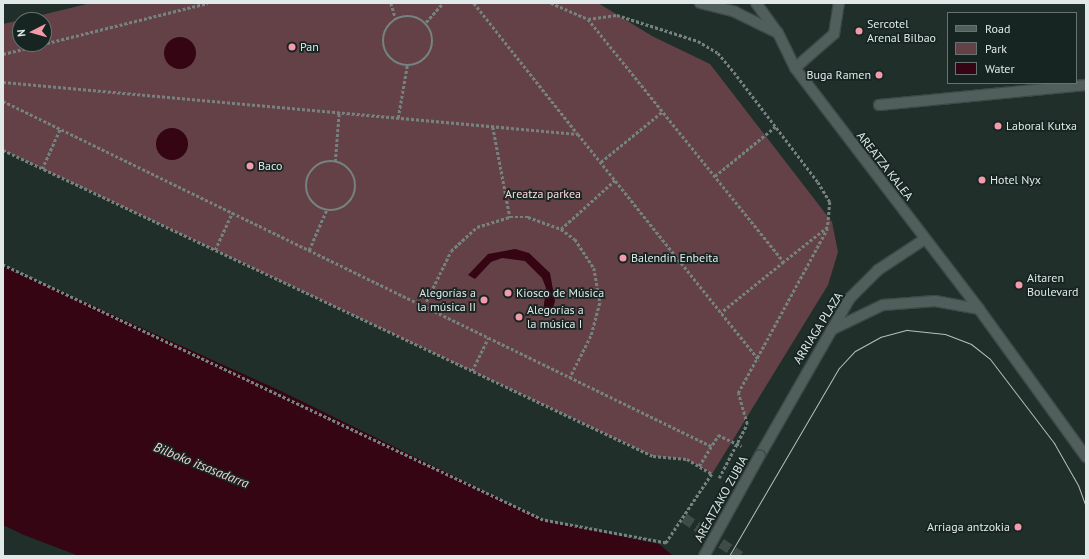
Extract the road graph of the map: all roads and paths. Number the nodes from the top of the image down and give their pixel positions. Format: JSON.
{"nodes":[{"id":1,"x":208,"y":3,"type":"edge"},
{"id":2,"x":391,"y":3,"type":"edge"},
{"id":3,"x":443,"y":3,"type":"edge"},
{"id":4,"x":474,"y":3,"type":"edge"},
{"id":5,"x":551,"y":3,"type":"edge"},
{"id":6,"x":700,"y":3,"type":"edge"},
{"id":7,"x":756,"y":3,"type":"edge"},
{"id":8,"x":839,"y":3,"type":"edge"},
{"id":9,"x":396,"y":19,"type":"junction"},
{"id":10,"x":588,"y":19,"type":"junction"},
{"id":11,"x":426,"y":22,"type":"junction"},
{"id":12,"x":778,"y":33,"type":"junction"},
{"id":13,"x":3,"y":54,"type":"edge"},
{"id":14,"x":407,"y":66,"type":"junction"},
{"id":15,"x":795,"y":68,"type":"junction"},
{"id":16,"x":3,"y":82,"type":"edge"},
{"id":17,"x":1086,"y":85,"type":"edge"},
{"id":18,"x":3,"y":101,"type":"edge"},
{"id":19,"x":879,"y":105,"type":"dead end"},
{"id":20,"x":338,"y":112,"type":"junction"},
{"id":21,"x":663,"y":112,"type":"junction"},
{"id":22,"x":398,"y":118,"type":"junction"},
{"id":23,"x":493,"y":126,"type":"junction"},
{"id":24,"x":776,"y":126,"type":"junction"},
{"id":25,"x":60,"y":129,"type":"junction"},
{"id":26,"x":578,"y":134,"type":"junction"},
{"id":27,"x":3,"y":150,"type":"edge"},
{"id":28,"x":335,"y":162,"type":"junction"},
{"id":29,"x":601,"y":162,"type":"junction"},
{"id":30,"x":42,"y":169,"type":"junction"},
{"id":31,"x":715,"y":176,"type":"junction"},
{"id":32,"x":615,"y":180,"type":"junction"},
{"id":33,"x":326,"y":211,"type":"junction"},
{"id":34,"x":232,"y":213,"type":"junction"},
{"id":35,"x":510,"y":217,"type":"junction"},
{"id":36,"x":828,"y":227,"type":"junction"},
{"id":37,"x":561,"y":229,"type":"junction"},
{"id":38,"x":925,"y":239,"type":"junction"},
{"id":39,"x":215,"y":250,"type":"junction"},
{"id":40,"x":309,"y":250,"type":"junction"},
{"id":41,"x":784,"y":262,"type":"junction"},
{"id":42,"x":3,"y":265,"type":"edge"},
{"id":43,"x":424,"y":306,"type":"junction"},
{"id":44,"x":979,"y":309,"type":"junction"},
{"id":45,"x":721,"y":313,"type":"junction"},
{"id":46,"x":831,"y":330,"type":"junction"},
{"id":47,"x":488,"y":338,"type":"junction"},
{"id":48,"x":759,"y":360,"type":"junction"},
{"id":49,"x":472,"y":371,"type":"junction"},
{"id":50,"x":570,"y":378,"type":"junction"},
{"id":51,"x":736,"y":444,"type":"junction"},
{"id":52,"x":711,"y":446,"type":"junction"},
{"id":53,"x":760,"y":455,"type":"junction"},
{"id":54,"x":1086,"y":457,"type":"edge"},
{"id":55,"x":699,"y":466,"type":"junction"},
{"id":56,"x":719,"y":478,"type":"dead end"},
{"id":57,"x":704,"y":556,"type":"edge"}],
"edges":[{"from":1,"to":13,"type":"path"},
{"from":2,"to":9,"type":"path"},
{"from":3,"to":11,"type":"path"},
{"from":4,"to":26,"type":"path"},
{"from":5,"to":10,"type":"path"},
{"from":6,"to":12,"type":"street"},
{"from":7,"to":12,"type":"street","name":"AREATZA KALEA"},
{"from":8,"to":15,"type":"street"},
{"from":9,"to":11,"type":"path"},
{"from":9,"to":14,"type":"path"},
{"from":10,"to":21,"type":"path"},
{"from":10,"to":24,"type":"path"},
{"from":11,"to":14,"type":"path"},
{"from":12,"to":15,"type":"street","name":"AREATZA KALEA"},
{"from":14,"to":22,"type":"path"},
{"from":15,"to":38,"type":"street","name":"AREATZA KALEA"},
{"from":16,"to":20,"type":"path"},
{"from":17,"to":19,"type":"street"},
{"from":18,"to":25,"type":"path"},
{"from":20,"to":22,"type":"path"},
{"from":20,"to":28,"type":"path"},
{"from":21,"to":29,"type":"path"},
{"from":21,"to":31,"type":"path"},
{"from":22,"to":23,"type":"path"},
{"from":23,"to":26,"type":"path"},
{"from":23,"to":35,"type":"path"},
{"from":24,"to":31,"type":"path"},
{"from":24,"to":36,"type":"path"},
{"from":25,"to":30,"type":"path"},
{"from":25,"to":34,"type":"path"},
{"from":26,"to":29,"type":"path"},
{"from":27,"to":30,"type":"path"},
{"from":28,"to":33,"type":"path"},
{"from":28,"to":33,"type":"path"},
{"from":29,"to":32,"type":"path"},
{"from":30,"to":39,"type":"path"},
{"from":31,"to":41,"type":"path"},
{"from":32,"to":37,"type":"path"},
{"from":32,"to":45,"type":"path"},
{"from":33,"to":40,"type":"path"},
{"from":34,"to":39,"type":"path"},
{"from":34,"to":40,"type":"path"},
{"from":35,"to":37,"type":"path"},
{"from":35,"to":43,"type":"path"},
{"from":36,"to":41,"type":"path"},
{"from":36,"to":48,"type":"path"},
{"from":37,"to":50,"type":"path"},
{"from":38,"to":44,"type":"street","name":"AREATZA KALEA"},
{"from":38,"to":46,"type":"street","name":"ARRIAGA PLAZA"},
{"from":39,"to":49,"type":"path"},
{"from":40,"to":43,"type":"path"},
{"from":41,"to":45,"type":"path"},
{"from":42,"to":55,"type":"path"},
{"from":43,"to":47,"type":"path"},
{"from":44,"to":46,"type":"street"},
{"from":44,"to":54,"type":"street","name":"AREATZA KALEA"},
{"from":45,"to":48,"type":"path"},
{"from":46,"to":53,"type":"street","name":"ARRIAGA PLAZA"},
{"from":47,"to":49,"type":"path"},
{"from":47,"to":50,"type":"path"},
{"from":48,"to":51,"type":"path"},
{"from":49,"to":55,"type":"path"},
{"from":50,"to":52,"type":"path"},
{"from":51,"to":52,"type":"path"},
{"from":51,"to":53,"type":"path"},
{"from":51,"to":56,"type":"path"},
{"from":52,"to":55,"type":"path"},
{"from":53,"to":57,"type":"street","name":"AREATZAKO ZUBIA","bridge":true}]}
